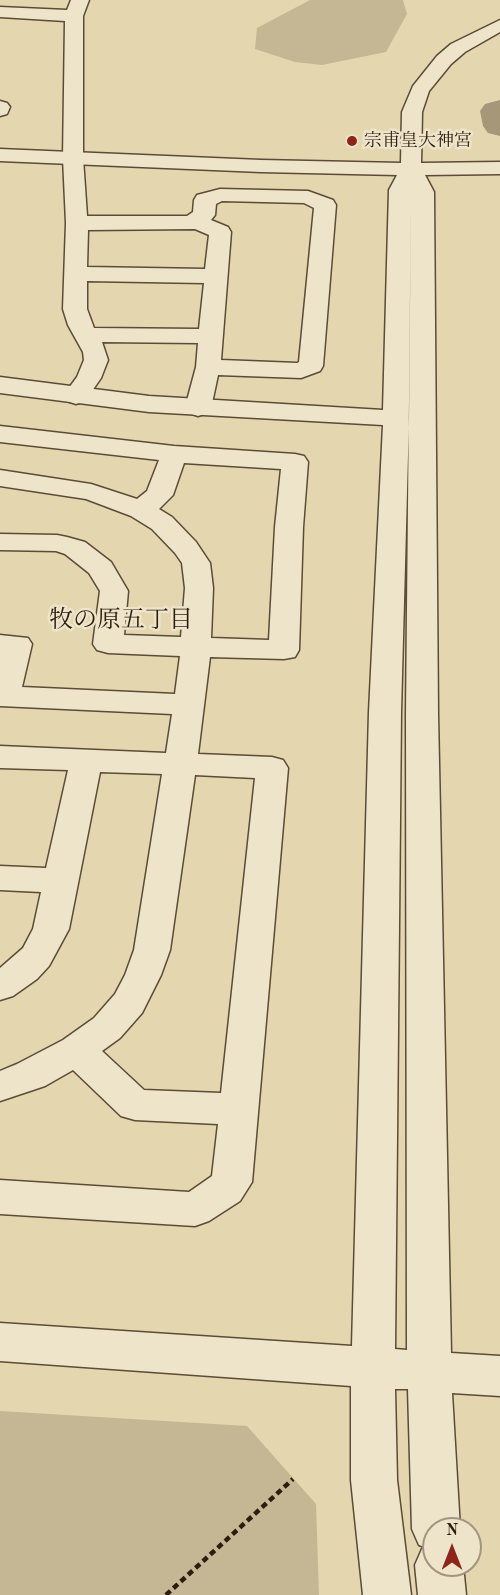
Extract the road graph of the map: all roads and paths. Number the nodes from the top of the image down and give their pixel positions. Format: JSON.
{"nodes":[{"id":1,"x":77,"y":8,"type":"edge"},
{"id":2,"x":0,"y":12,"type":"edge"},
{"id":3,"x":500,"y":25,"type":"edge"},
{"id":4,"x":0,"y":155,"type":"edge"},
{"id":5,"x":73,"y":158,"type":"junction"},
{"id":6,"x":500,"y":168,"type":"edge"},
{"id":7,"x":411,"y":169,"type":"junction"},
{"id":8,"x":196,"y":221,"type":"junction"},
{"id":9,"x":77,"y":222,"type":"junction"},
{"id":10,"x":76,"y":274,"type":"junction"},
{"id":11,"x":215,"y":276,"type":"junction"},
{"id":12,"x":87,"y":335,"type":"junction"},
{"id":13,"x":209,"y":336,"type":"junction"},
{"id":14,"x":208,"y":368,"type":"junction"},
{"id":15,"x":0,"y":385,"type":"edge"},
{"id":16,"x":76,"y":396,"type":"junction"},
{"id":17,"x":198,"y":408,"type":"junction"},
{"id":18,"x":396,"y":418,"type":"junction"},
{"id":19,"x":0,"y":434,"type":"edge"},
{"id":20,"x":174,"y":454,"type":"junction"},
{"id":21,"x":0,"y":478,"type":"edge"},
{"id":22,"x":141,"y":510,"type":"junction"},
{"id":23,"x":0,"y":542,"type":"edge"},
{"id":24,"x":0,"y":644,"type":"edge"},
{"id":25,"x":196,"y":646,"type":"junction"},
{"id":26,"x":2,"y":696,"type":"edge"},
{"id":27,"x":189,"y":705,"type":"junction"},
{"id":28,"x":0,"y":757,"type":"edge"},
{"id":29,"x":86,"y":760,"type":"junction"},
{"id":30,"x":180,"y":764,"type":"junction"},
{"id":31,"x":0,"y":878,"type":"edge"},
{"id":32,"x":60,"y":881,"type":"junction"},
{"id":33,"x":0,"y":986,"type":"edge"},
{"id":34,"x":76,"y":1050,"type":"junction"},
{"id":35,"x":0,"y":1086,"type":"edge"},
{"id":36,"x":238,"y":1109,"type":"junction"},
{"id":37,"x":0,"y":1197,"type":"edge"},
{"id":38,"x":0,"y":1342,"type":"edge"},
{"id":39,"x":373,"y":1367,"type":"junction"},
{"id":40,"x":429,"y":1371,"type":"junction"},
{"id":41,"x":500,"y":1376,"type":"edge"},
{"id":42,"x":293,"y":1479,"type":"dead end"},
{"id":43,"x":435,"y":1517,"type":"edge"},
{"id":44,"x":440,"y":1577,"type":"edge"},
{"id":45,"x":166,"y":1595,"type":"edge"},
{"id":46,"x":387,"y":1595,"type":"edge"},
{"id":47,"x":442,"y":1595,"type":"edge"}],
"edges":[{"from":1,"to":2,"type":"street"},
{"from":1,"to":5,"type":"street"},
{"from":3,"to":7,"type":"street"},
{"from":4,"to":5,"type":"street"},
{"from":5,"to":7,"type":"street"},
{"from":5,"to":9,"type":"street"},
{"from":6,"to":7,"type":"street"},
{"from":7,"to":18,"type":"street"},
{"from":7,"to":40,"type":"street"},
{"from":8,"to":9,"type":"street"},
{"from":8,"to":11,"type":"street"},
{"from":8,"to":14,"type":"street"},
{"from":9,"to":10,"type":"street"},
{"from":10,"to":11,"type":"street"},
{"from":10,"to":12,"type":"street"},
{"from":11,"to":13,"type":"street"},
{"from":12,"to":13,"type":"street"},
{"from":12,"to":16,"type":"street"},
{"from":13,"to":14,"type":"street"},
{"from":14,"to":17,"type":"street"},
{"from":15,"to":16,"type":"street"},
{"from":16,"to":17,"type":"street"},
{"from":17,"to":18,"type":"street"},
{"from":18,"to":39,"type":"street"},
{"from":19,"to":20,"type":"street"},
{"from":20,"to":22,"type":"street"},
{"from":20,"to":25,"type":"street"},
{"from":21,"to":22,"type":"street"},
{"from":22,"to":25,"type":"street"},
{"from":23,"to":25,"type":"street"},
{"from":24,"to":26,"type":"street"},
{"from":25,"to":27,"type":"street"},
{"from":26,"to":27,"type":"street"},
{"from":27,"to":30,"type":"street"},
{"from":28,"to":29,"type":"street"},
{"from":29,"to":30,"type":"street"},
{"from":29,"to":32,"type":"street"},
{"from":30,"to":34,"type":"street"},
{"from":30,"to":36,"type":"street"},
{"from":31,"to":32,"type":"street"},
{"from":32,"to":33,"type":"street"},
{"from":34,"to":35,"type":"street"},
{"from":34,"to":36,"type":"street"},
{"from":36,"to":37,"type":"street"},
{"from":38,"to":39,"type":"street"},
{"from":39,"to":40,"type":"street"},
{"from":39,"to":46,"type":"street"},
{"from":40,"to":41,"type":"street"},
{"from":40,"to":43,"type":"street"},
{"from":42,"to":45,"type":"path"},
{"from":44,"to":47,"type":"street"}]}
